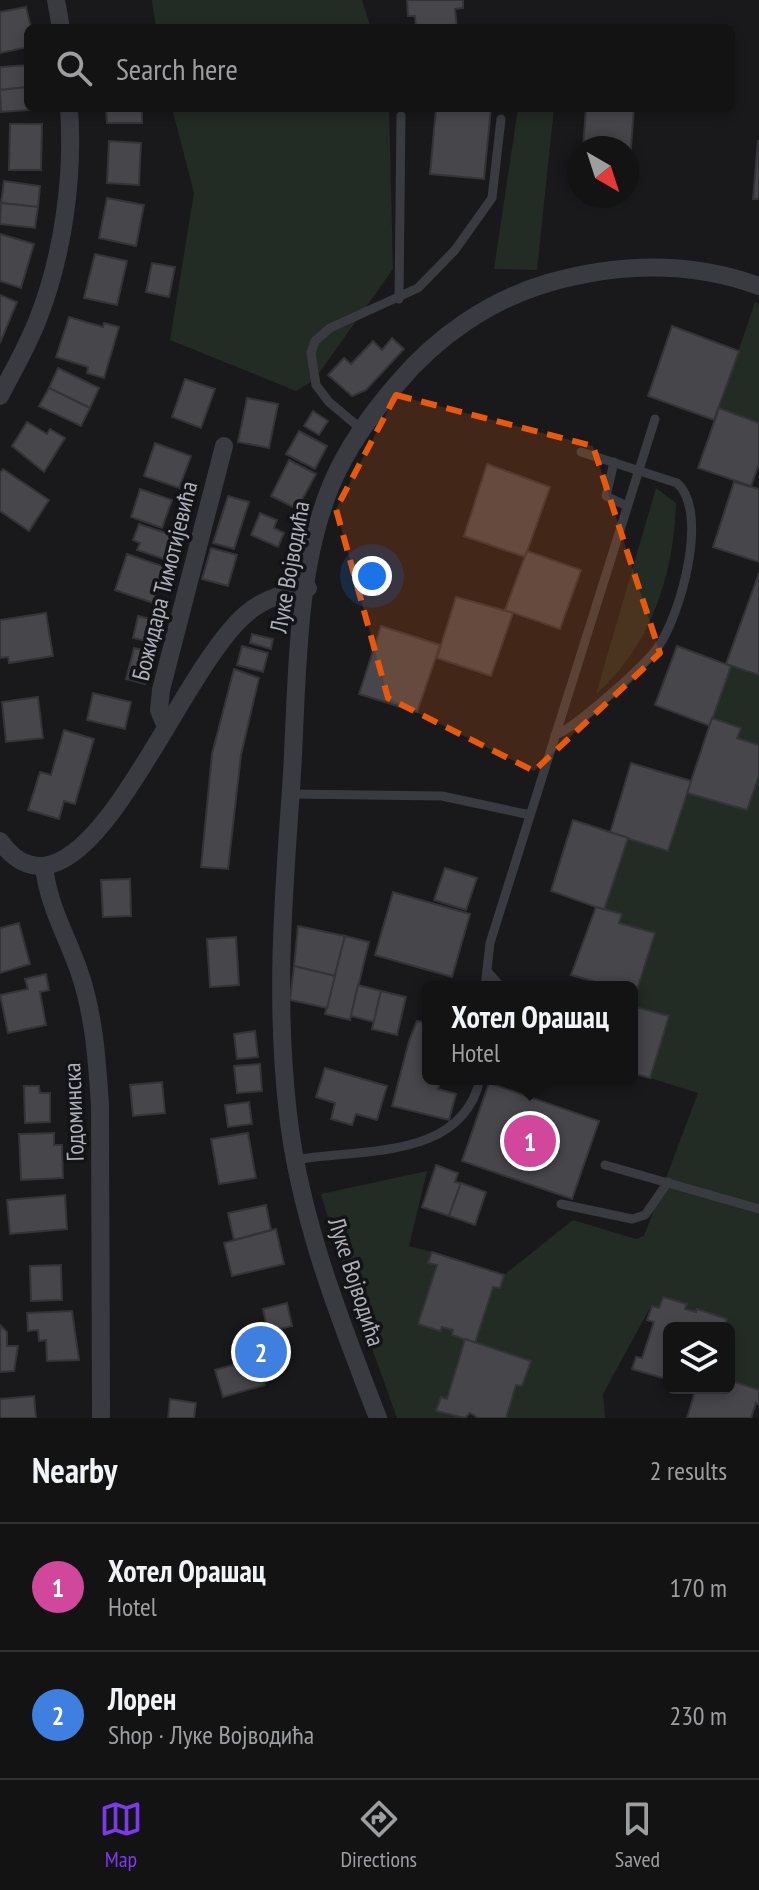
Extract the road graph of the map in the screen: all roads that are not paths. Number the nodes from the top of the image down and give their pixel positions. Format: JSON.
{"nodes":[{"id":1,"x":56,"y":0,"type":"edge"},
{"id":2,"x":60,"y":24,"type":"edge"},
{"id":3,"x":69,"y":112,"type":"edge"},
{"id":4,"x":401,"y":116,"type":"dead end"},
{"id":5,"x":501,"y":119,"type":"dead end"},
{"id":6,"x":759,"y":286,"type":"edge"},
{"id":7,"x":399,"y":299,"type":"junction"},
{"id":8,"x":0,"y":396,"type":"edge"},
{"id":9,"x":655,"y":419,"type":"dead end"},
{"id":10,"x":361,"y":429,"type":"junction"},
{"id":11,"x":224,"y":446,"type":"dead end"},
{"id":12,"x":581,"y":452,"type":"dead end"},
{"id":13,"x":614,"y":462,"type":"junction"},
{"id":14,"x":638,"y":469,"type":"junction"},
{"id":15,"x":627,"y":506,"type":"junction"},
{"id":16,"x":308,"y":588,"type":"junction"},
{"id":17,"x":166,"y":727,"type":"junction"},
{"id":18,"x":555,"y":735,"type":"junction"},
{"id":19,"x":291,"y":794,"type":"junction"},
{"id":20,"x":530,"y":815,"type":"junction"},
{"id":21,"x":0,"y":841,"type":"edge"},
{"id":22,"x":44,"y":866,"type":"junction"},
{"id":23,"x":487,"y":971,"type":"junction"},
{"id":24,"x":486,"y":981,"type":"edge"},
{"id":25,"x":496,"y":981,"type":"edge"},
{"id":26,"x":478,"y":1085,"type":"edge"},
{"id":27,"x":295,"y":1160,"type":"junction"},
{"id":28,"x":605,"y":1165,"type":"dead end"},
{"id":29,"x":668,"y":1182,"type":"junction"},
{"id":30,"x":561,"y":1204,"type":"dead end"},
{"id":31,"x":759,"y":1209,"type":"edge"},
{"id":32,"x":103,"y":1414,"type":"edge"},
{"id":33,"x":378,"y":1418,"type":"edge"}],
"edges":[{"from":1,"to":2,"type":"street"},
{"from":3,"to":8,"type":"street"},
{"from":4,"to":7,"type":"lane"},
{"from":5,"to":7,"type":"lane"},
{"from":6,"to":10,"type":"street","name":"Луке Војводића"},
{"from":7,"to":10,"type":"lane"},
{"from":9,"to":14,"type":"lane"},
{"from":10,"to":16,"type":"street","name":"Луке Војводића"},
{"from":11,"to":17,"type":"street","name":"Божидара Тимотијевића"},
{"from":12,"to":13,"type":"lane"},
{"from":13,"to":14,"type":"lane"},
{"from":13,"to":15,"type":"lane"},
{"from":14,"to":15,"type":"lane"},
{"from":14,"to":18,"type":"lane"},
{"from":15,"to":18,"type":"lane"},
{"from":16,"to":17,"type":"street","name":"Божидара Тимотијевића"},
{"from":16,"to":19,"type":"street","name":"Луке Војводића"},
{"from":17,"to":22,"type":"street","name":"Божидара Тимотијевића"},
{"from":18,"to":20,"type":"lane"},
{"from":19,"to":20,"type":"lane"},
{"from":19,"to":27,"type":"street","name":"Луке Војводића"},
{"from":20,"to":23,"type":"lane"},
{"from":21,"to":22,"type":"street"},
{"from":22,"to":32,"type":"street","name":"Годоминска"},
{"from":23,"to":24,"type":"lane"},
{"from":23,"to":25,"type":"lane"},
{"from":26,"to":27,"type":"lane"},
{"from":27,"to":33,"type":"street","name":"Луке Војводића"},
{"from":28,"to":29,"type":"lane"},
{"from":29,"to":30,"type":"lane"},
{"from":29,"to":31,"type":"lane"}]}
